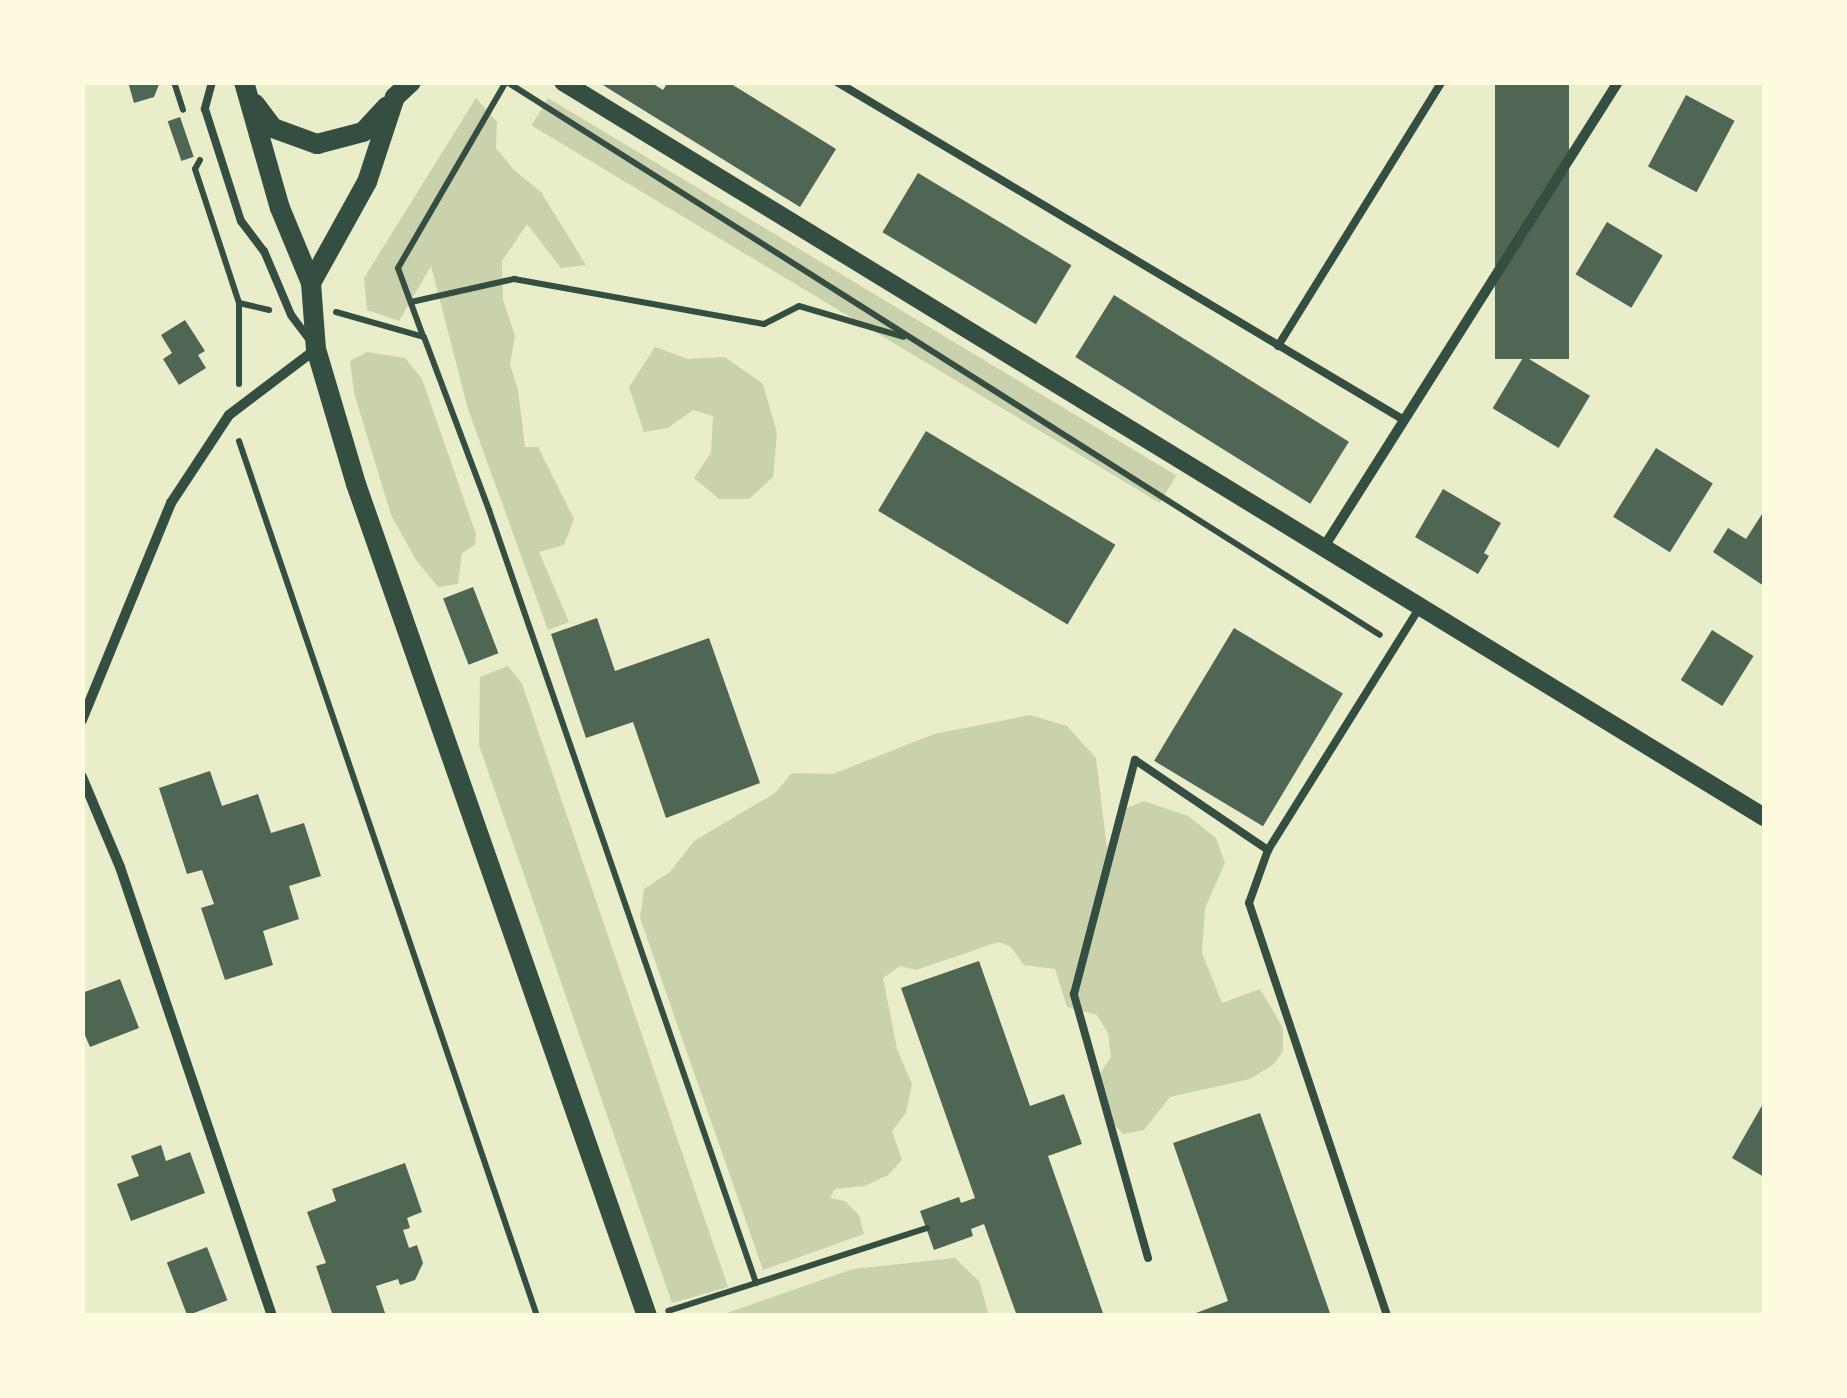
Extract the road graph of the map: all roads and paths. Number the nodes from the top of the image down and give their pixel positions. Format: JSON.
{"nodes":[{"id":1,"x":174,"y":82,"type":"edge"},
{"id":2,"x":212,"y":82,"type":"edge"},
{"id":3,"x":506,"y":82,"type":"edge"},
{"id":4,"x":563,"y":82,"type":"edge"},
{"id":5,"x":838,"y":82,"type":"edge"},
{"id":6,"x":1442,"y":82,"type":"edge"},
{"id":7,"x":1618,"y":82,"type":"edge"},
{"id":8,"x":243,"y":85,"type":"edge"},
{"id":9,"x":401,"y":87,"type":"edge"},
{"id":10,"x":188,"y":124,"type":"dead end"},
{"id":11,"x":194,"y":142,"type":"dead end"},
{"id":12,"x":311,"y":283,"type":"junction"},
{"id":13,"x":411,"y":302,"type":"junction"},
{"id":14,"x":239,"y":303,"type":"junction"},
{"id":15,"x":302,"y":313,"type":"junction"},
{"id":16,"x":424,"y":337,"type":"junction"},
{"id":17,"x":913,"y":340,"type":"junction"},
{"id":18,"x":1278,"y":346,"type":"junction"},
{"id":19,"x":316,"y":349,"type":"junction"},
{"id":20,"x":239,"y":392,"type":"dead end"},
{"id":21,"x":1404,"y":420,"type":"junction"},
{"id":22,"x":239,"y":428,"type":"dead end"},
{"id":23,"x":1322,"y":550,"type":"junction"},
{"id":24,"x":1418,"y":608,"type":"junction"},
{"id":25,"x":1396,"y":645,"type":"junction"},
{"id":26,"x":82,"y":720,"type":"edge"},
{"id":27,"x":82,"y":777,"type":"edge"},
{"id":28,"x":1764,"y":816,"type":"edge"},
{"id":29,"x":1268,"y":850,"type":"junction"},
{"id":30,"x":926,"y":1228,"type":"dead end"},
{"id":31,"x":1148,"y":1258,"type":"dead end"},
{"id":32,"x":756,"y":1283,"type":"junction"},
{"id":33,"x":272,"y":1316,"type":"edge"},
{"id":34,"x":537,"y":1316,"type":"edge"},
{"id":35,"x":650,"y":1316,"type":"edge"},
{"id":36,"x":1387,"y":1316,"type":"edge"}],
"edges":[{"from":1,"to":10,"type":"path"},
{"from":2,"to":15,"type":"lane"},
{"from":3,"to":13,"type":"path"},
{"from":3,"to":17,"type":"path"},
{"from":4,"to":23,"type":"street"},
{"from":5,"to":18,"type":"lane"},
{"from":6,"to":18,"type":"lane"},
{"from":7,"to":21,"type":"street"},
{"from":8,"to":9,"type":"main road"},
{"from":8,"to":12,"type":"main road"},
{"from":9,"to":12,"type":"main road"},
{"from":11,"to":14,"type":"path"},
{"from":12,"to":15,"type":"main road"},
{"from":13,"to":16,"type":"path"},
{"from":13,"to":17,"type":"path"},
{"from":14,"to":15,"type":"path"},
{"from":14,"to":20,"type":"path"},
{"from":15,"to":16,"type":"path"},
{"from":15,"to":19,"type":"main road"},
{"from":16,"to":32,"type":"path"},
{"from":17,"to":25,"type":"path"},
{"from":18,"to":21,"type":"lane"},
{"from":19,"to":26,"type":"street"},
{"from":19,"to":35,"type":"main road"},
{"from":21,"to":23,"type":"street"},
{"from":22,"to":34,"type":"path"},
{"from":23,"to":24,"type":"street"},
{"from":24,"to":25,"type":"lane"},
{"from":24,"to":28,"type":"street"},
{"from":25,"to":29,"type":"lane"},
{"from":27,"to":33,"type":"street"},
{"from":29,"to":31,"type":"lane"},
{"from":29,"to":36,"type":"lane"},
{"from":30,"to":32,"type":"path"},
{"from":32,"to":35,"type":"path"}]}
